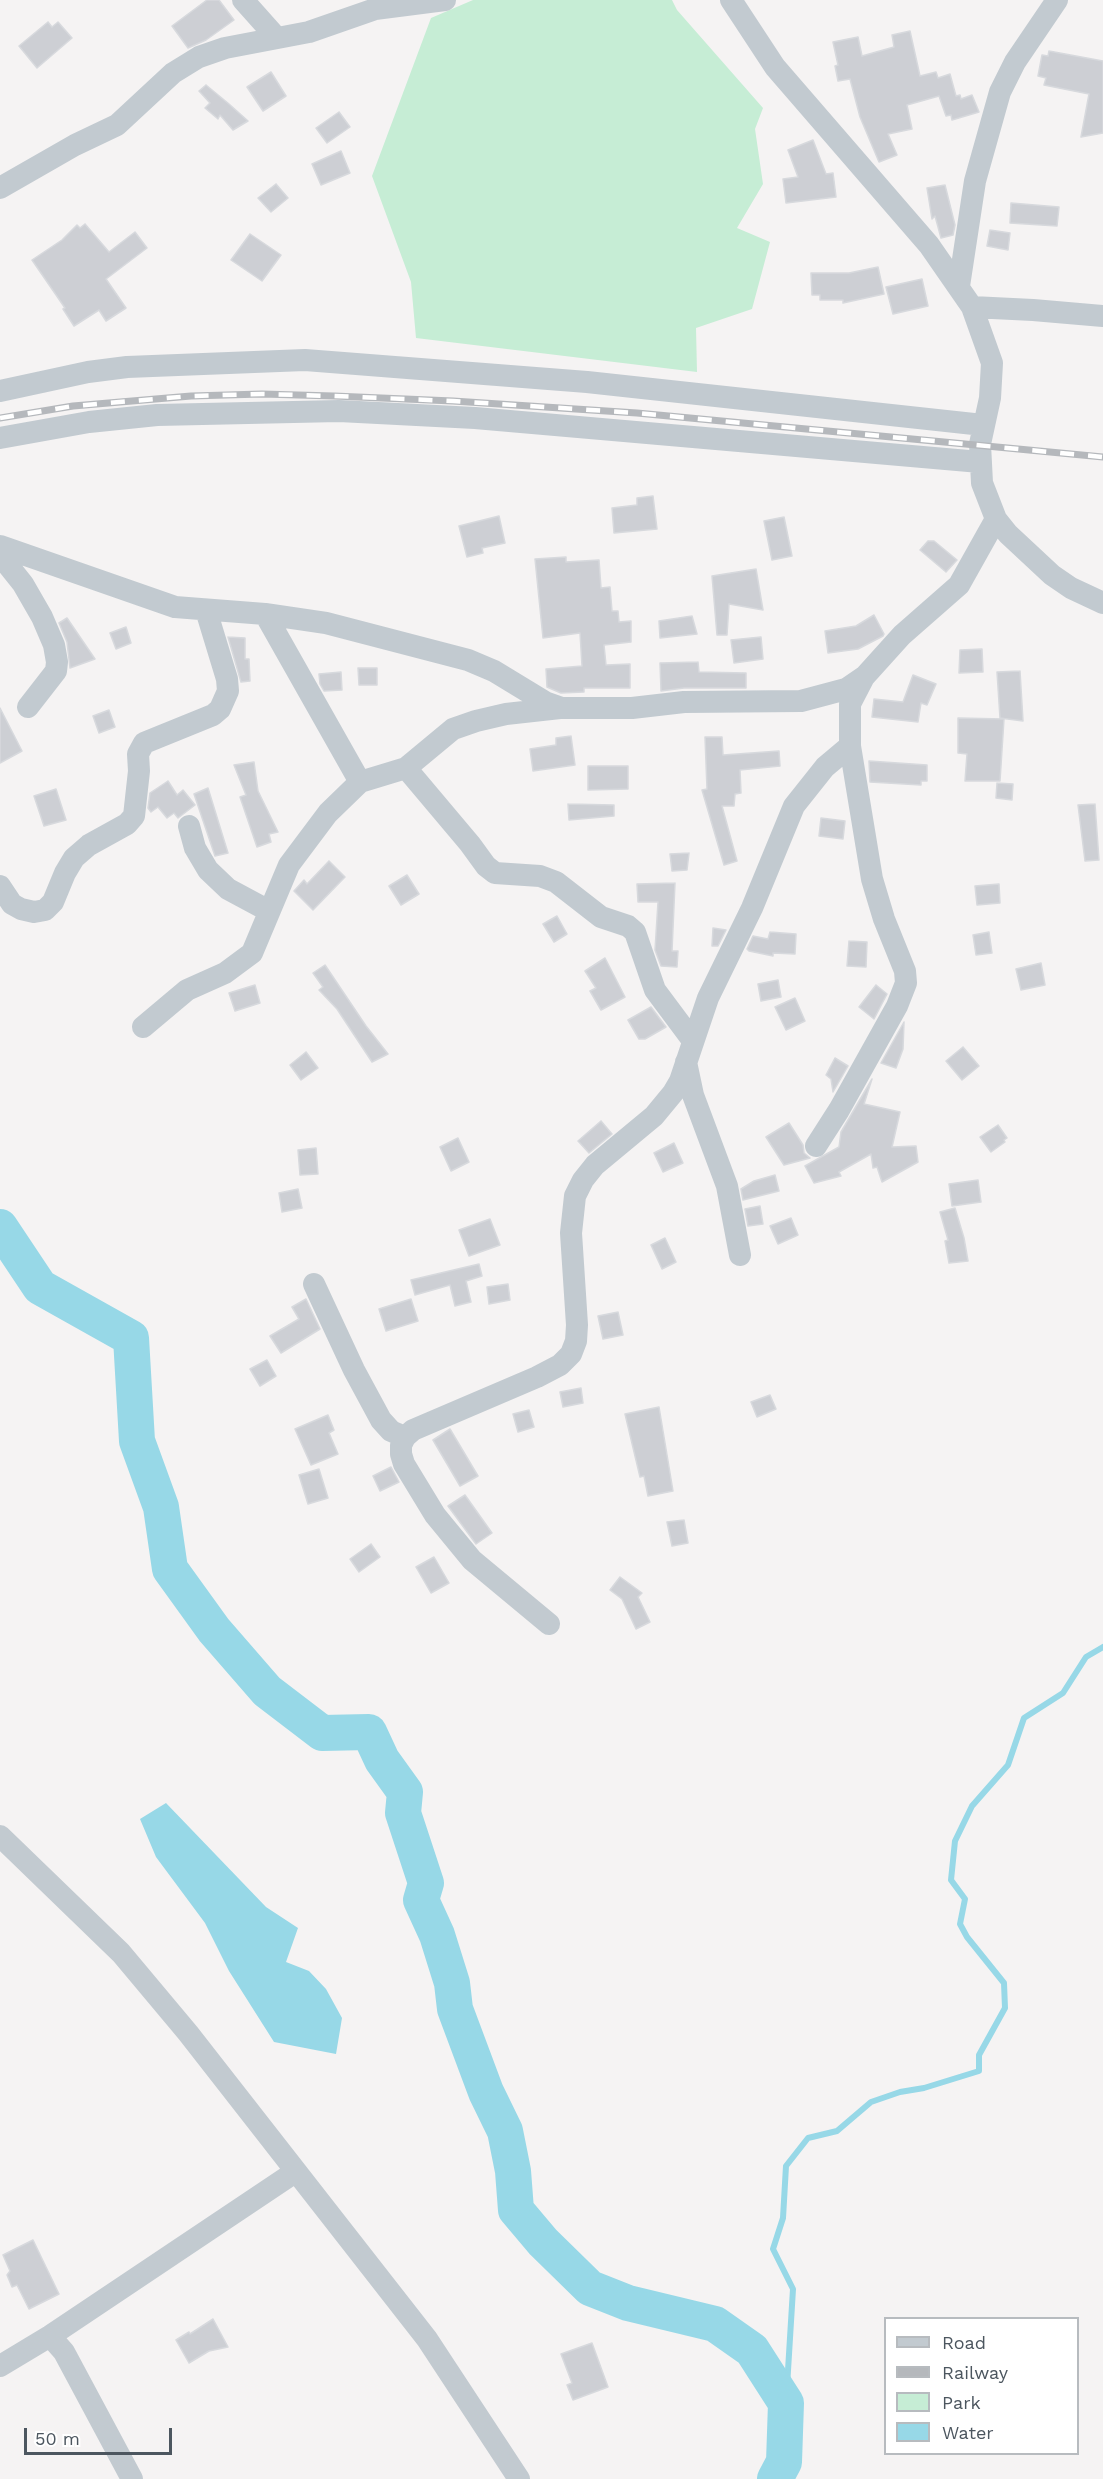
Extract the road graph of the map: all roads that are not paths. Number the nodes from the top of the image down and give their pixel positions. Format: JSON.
{"nodes":[{"id":1,"x":243,"y":0,"type":"edge"},
{"id":2,"x":731,"y":0,"type":"edge"},
{"id":3,"x":435,"y":1,"type":"edge"},
{"id":4,"x":1057,"y":1,"type":"edge"},
{"id":5,"x":276,"y":37,"type":"junction"},
{"id":6,"x":0,"y":188,"type":"edge"},
{"id":7,"x":959,"y":286,"type":"junction"},
{"id":8,"x":972,"y":307,"type":"junction"},
{"id":9,"x":1103,"y":316,"type":"edge"},
{"id":10,"x":0,"y":391,"type":"edge"},
{"id":11,"x":983,"y":424,"type":"junction"},
{"id":12,"x":0,"y":438,"type":"edge"},
{"id":13,"x":980,"y":462,"type":"junction"},
{"id":14,"x":996,"y":519,"type":"junction"},
{"id":15,"x":0,"y":546,"type":"edge"},
{"id":16,"x":0,"y":555,"type":"edge"},
{"id":17,"x":1103,"y":603,"type":"edge"},
{"id":18,"x":206,"y":610,"type":"junction"},
{"id":19,"x":266,"y":614,"type":"junction"},
{"id":20,"x":865,"y":676,"type":"junction"},
{"id":21,"x":28,"y":707,"type":"dead end"},
{"id":22,"x":562,"y":708,"type":"junction"},
{"id":23,"x":850,"y":746,"type":"junction"},
{"id":24,"x":406,"y":768,"type":"junction"},
{"id":25,"x":360,"y":782,"type":"junction"},
{"id":26,"x":189,"y":826,"type":"dead end"},
{"id":27,"x":4,"y":900,"type":"edge"},
{"id":28,"x":269,"y":911,"type":"junction"},
{"id":29,"x":143,"y":1027,"type":"dead end"},
{"id":30,"x":689,"y":1051,"type":"junction"},
{"id":31,"x":816,"y":1146,"type":"dead end"},
{"id":32,"x":740,"y":1255,"type":"dead end"},
{"id":33,"x":314,"y":1284,"type":"dead end"},
{"id":34,"x":405,"y":1437,"type":"junction"},
{"id":35,"x":549,"y":1624,"type":"dead end"},
{"id":36,"x":0,"y":1836,"type":"edge"},
{"id":37,"x":295,"y":2172,"type":"junction"},
{"id":38,"x":50,"y":2336,"type":"junction"},
{"id":39,"x":0,"y":2367,"type":"edge"},
{"id":40,"x":132,"y":2479,"type":"edge"},
{"id":41,"x":519,"y":2479,"type":"edge"}],
"edges":[{"from":1,"to":5,"type":"street"},
{"from":2,"to":7,"type":"street"},
{"from":3,"to":5,"type":"street"},
{"from":4,"to":7,"type":"street"},
{"from":5,"to":6,"type":"street"},
{"from":7,"to":8,"type":"street"},
{"from":8,"to":9,"type":"street"},
{"from":8,"to":11,"type":"street"},
{"from":10,"to":11,"type":"street"},
{"from":11,"to":13,"type":"street"},
{"from":12,"to":13,"type":"street"},
{"from":13,"to":14,"type":"street"},
{"from":14,"to":17,"type":"street"},
{"from":14,"to":20,"type":"street"},
{"from":15,"to":18,"type":"street"},
{"from":16,"to":21,"type":"street"},
{"from":18,"to":19,"type":"street"},
{"from":18,"to":27,"type":"street"},
{"from":19,"to":22,"type":"street"},
{"from":19,"to":25,"type":"street"},
{"from":20,"to":22,"type":"street"},
{"from":20,"to":23,"type":"street"},
{"from":22,"to":24,"type":"street"},
{"from":23,"to":30,"type":"street"},
{"from":23,"to":31,"type":"street"},
{"from":24,"to":25,"type":"street"},
{"from":24,"to":30,"type":"street"},
{"from":25,"to":28,"type":"street"},
{"from":26,"to":28,"type":"street"},
{"from":28,"to":29,"type":"street"},
{"from":30,"to":32,"type":"street"},
{"from":30,"to":34,"type":"street"},
{"from":33,"to":34,"type":"street"},
{"from":34,"to":35,"type":"street"},
{"from":36,"to":37,"type":"street"},
{"from":37,"to":38,"type":"street"},
{"from":37,"to":41,"type":"street"},
{"from":38,"to":39,"type":"street"},
{"from":38,"to":40,"type":"street"}]}
